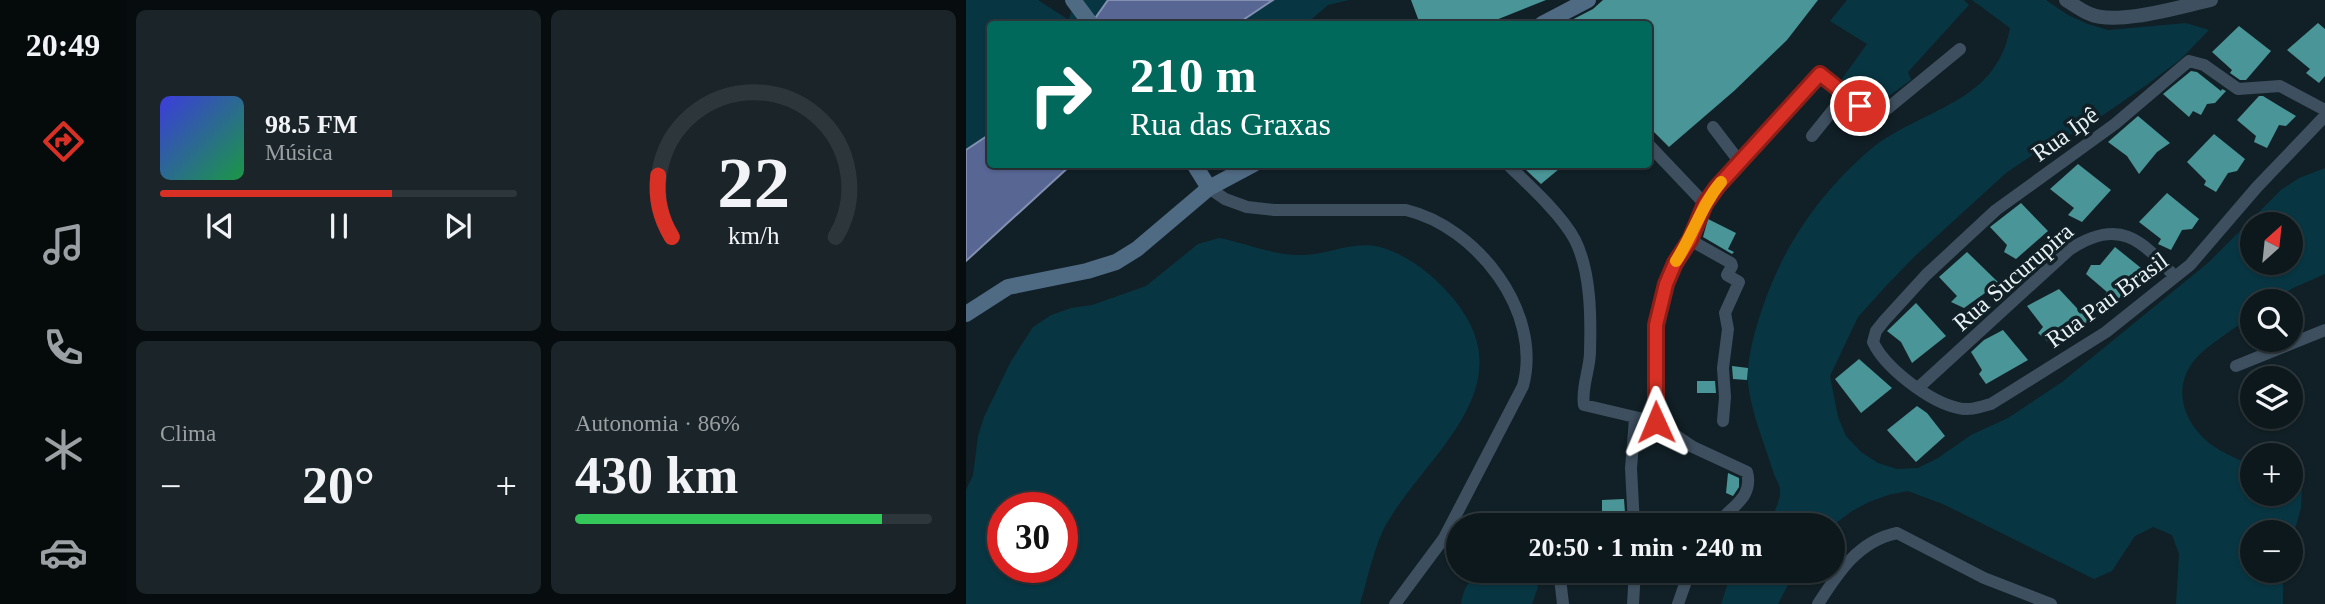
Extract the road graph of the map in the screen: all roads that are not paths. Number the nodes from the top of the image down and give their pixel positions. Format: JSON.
{"nodes":[{"id":1,"x":1588,"y":0,"type":"edge"},
{"id":2,"x":2066,"y":0,"type":"edge"},
{"id":3,"x":2211,"y":0,"type":"edge"},
{"id":4,"x":1077,"y":5,"type":"edge"},
{"id":5,"x":1089,"y":21,"type":"edge"},
{"id":6,"x":1549,"y":21,"type":"edge"},
{"id":7,"x":1961,"y":50,"type":"dead end"},
{"id":8,"x":1845,"y":95,"type":"junction"},
{"id":9,"x":2325,"y":110,"type":"edge"},
{"id":10,"x":2325,"y":116,"type":"edge"},
{"id":11,"x":1713,"y":127,"type":"dead end"},
{"id":12,"x":1812,"y":136,"type":"dead end"},
{"id":13,"x":1652,"y":148,"type":"edge"},
{"id":14,"x":1740,"y":161,"type":"junction"},
{"id":15,"x":1196,"y":168,"type":"edge"},
{"id":16,"x":1246,"y":168,"type":"edge"},
{"id":17,"x":1511,"y":168,"type":"edge"},
{"id":18,"x":1209,"y":188,"type":"junction"},
{"id":19,"x":1705,"y":204,"type":"junction"},
{"id":20,"x":1690,"y":240,"type":"junction"},
{"id":21,"x":2175,"y":278,"type":"junction"},
{"id":22,"x":966,"y":314,"type":"edge"},
{"id":23,"x":2325,"y":330,"type":"edge"},
{"id":24,"x":1878,"y":352,"type":"joint"},
{"id":25,"x":2236,"y":366,"type":"dead end"},
{"id":26,"x":1918,"y":388,"type":"junction"},
{"id":27,"x":1635,"y":419,"type":"junction"},
{"id":28,"x":1723,"y":421,"type":"dead end"},
{"id":29,"x":1656,"y":422,"type":"junction"},
{"id":30,"x":1633,"y":513,"type":"edge"},
{"id":31,"x":1730,"y":513,"type":"edge"},
{"id":32,"x":1561,"y":583,"type":"edge"},
{"id":33,"x":1634,"y":583,"type":"edge"},
{"id":34,"x":1685,"y":583,"type":"edge"},
{"id":35,"x":1395,"y":604,"type":"edge"},
{"id":36,"x":1563,"y":604,"type":"edge"},
{"id":37,"x":1633,"y":604,"type":"edge"},
{"id":38,"x":1678,"y":604,"type":"edge"},
{"id":39,"x":1818,"y":604,"type":"edge"},
{"id":40,"x":2051,"y":604,"type":"edge"}],
"edges":[{"from":1,"to":6,"type":"main road"},
{"from":2,"to":3,"type":"street"},
{"from":4,"to":5,"type":"main road"},
{"from":7,"to":8,"type":"street"},
{"from":8,"to":12,"type":"street"},
{"from":8,"to":14,"type":"street"},
{"from":9,"to":24,"type":"street","name":"Rua Ipê"},
{"from":10,"to":21,"type":"street","name":"Rua Pau Brasil"},
{"from":11,"to":14,"type":"street"},
{"from":13,"to":19,"type":"street"},
{"from":14,"to":19,"type":"street"},
{"from":15,"to":18,"type":"main road"},
{"from":16,"to":18,"type":"main road"},
{"from":17,"to":27,"type":"street"},
{"from":18,"to":22,"type":"main road"},
{"from":18,"to":35,"type":"street"},
{"from":19,"to":20,"type":"street"},
{"from":20,"to":28,"type":"street"},
{"from":20,"to":29,"type":"street"},
{"from":21,"to":26,"type":"street","name":"Rua Pau Brasil"},
{"from":21,"to":26,"type":"street","name":"Rua Sucurupira"},
{"from":23,"to":25,"type":"street"},
{"from":24,"to":26,"type":"street","name":"Rua Pau Brasil"},
{"from":27,"to":29,"type":"street"},
{"from":27,"to":30,"type":"street"},
{"from":29,"to":31,"type":"street"},
{"from":32,"to":36,"type":"street"},
{"from":33,"to":37,"type":"street"},
{"from":34,"to":38,"type":"street"},
{"from":39,"to":40,"type":"street"}]}
